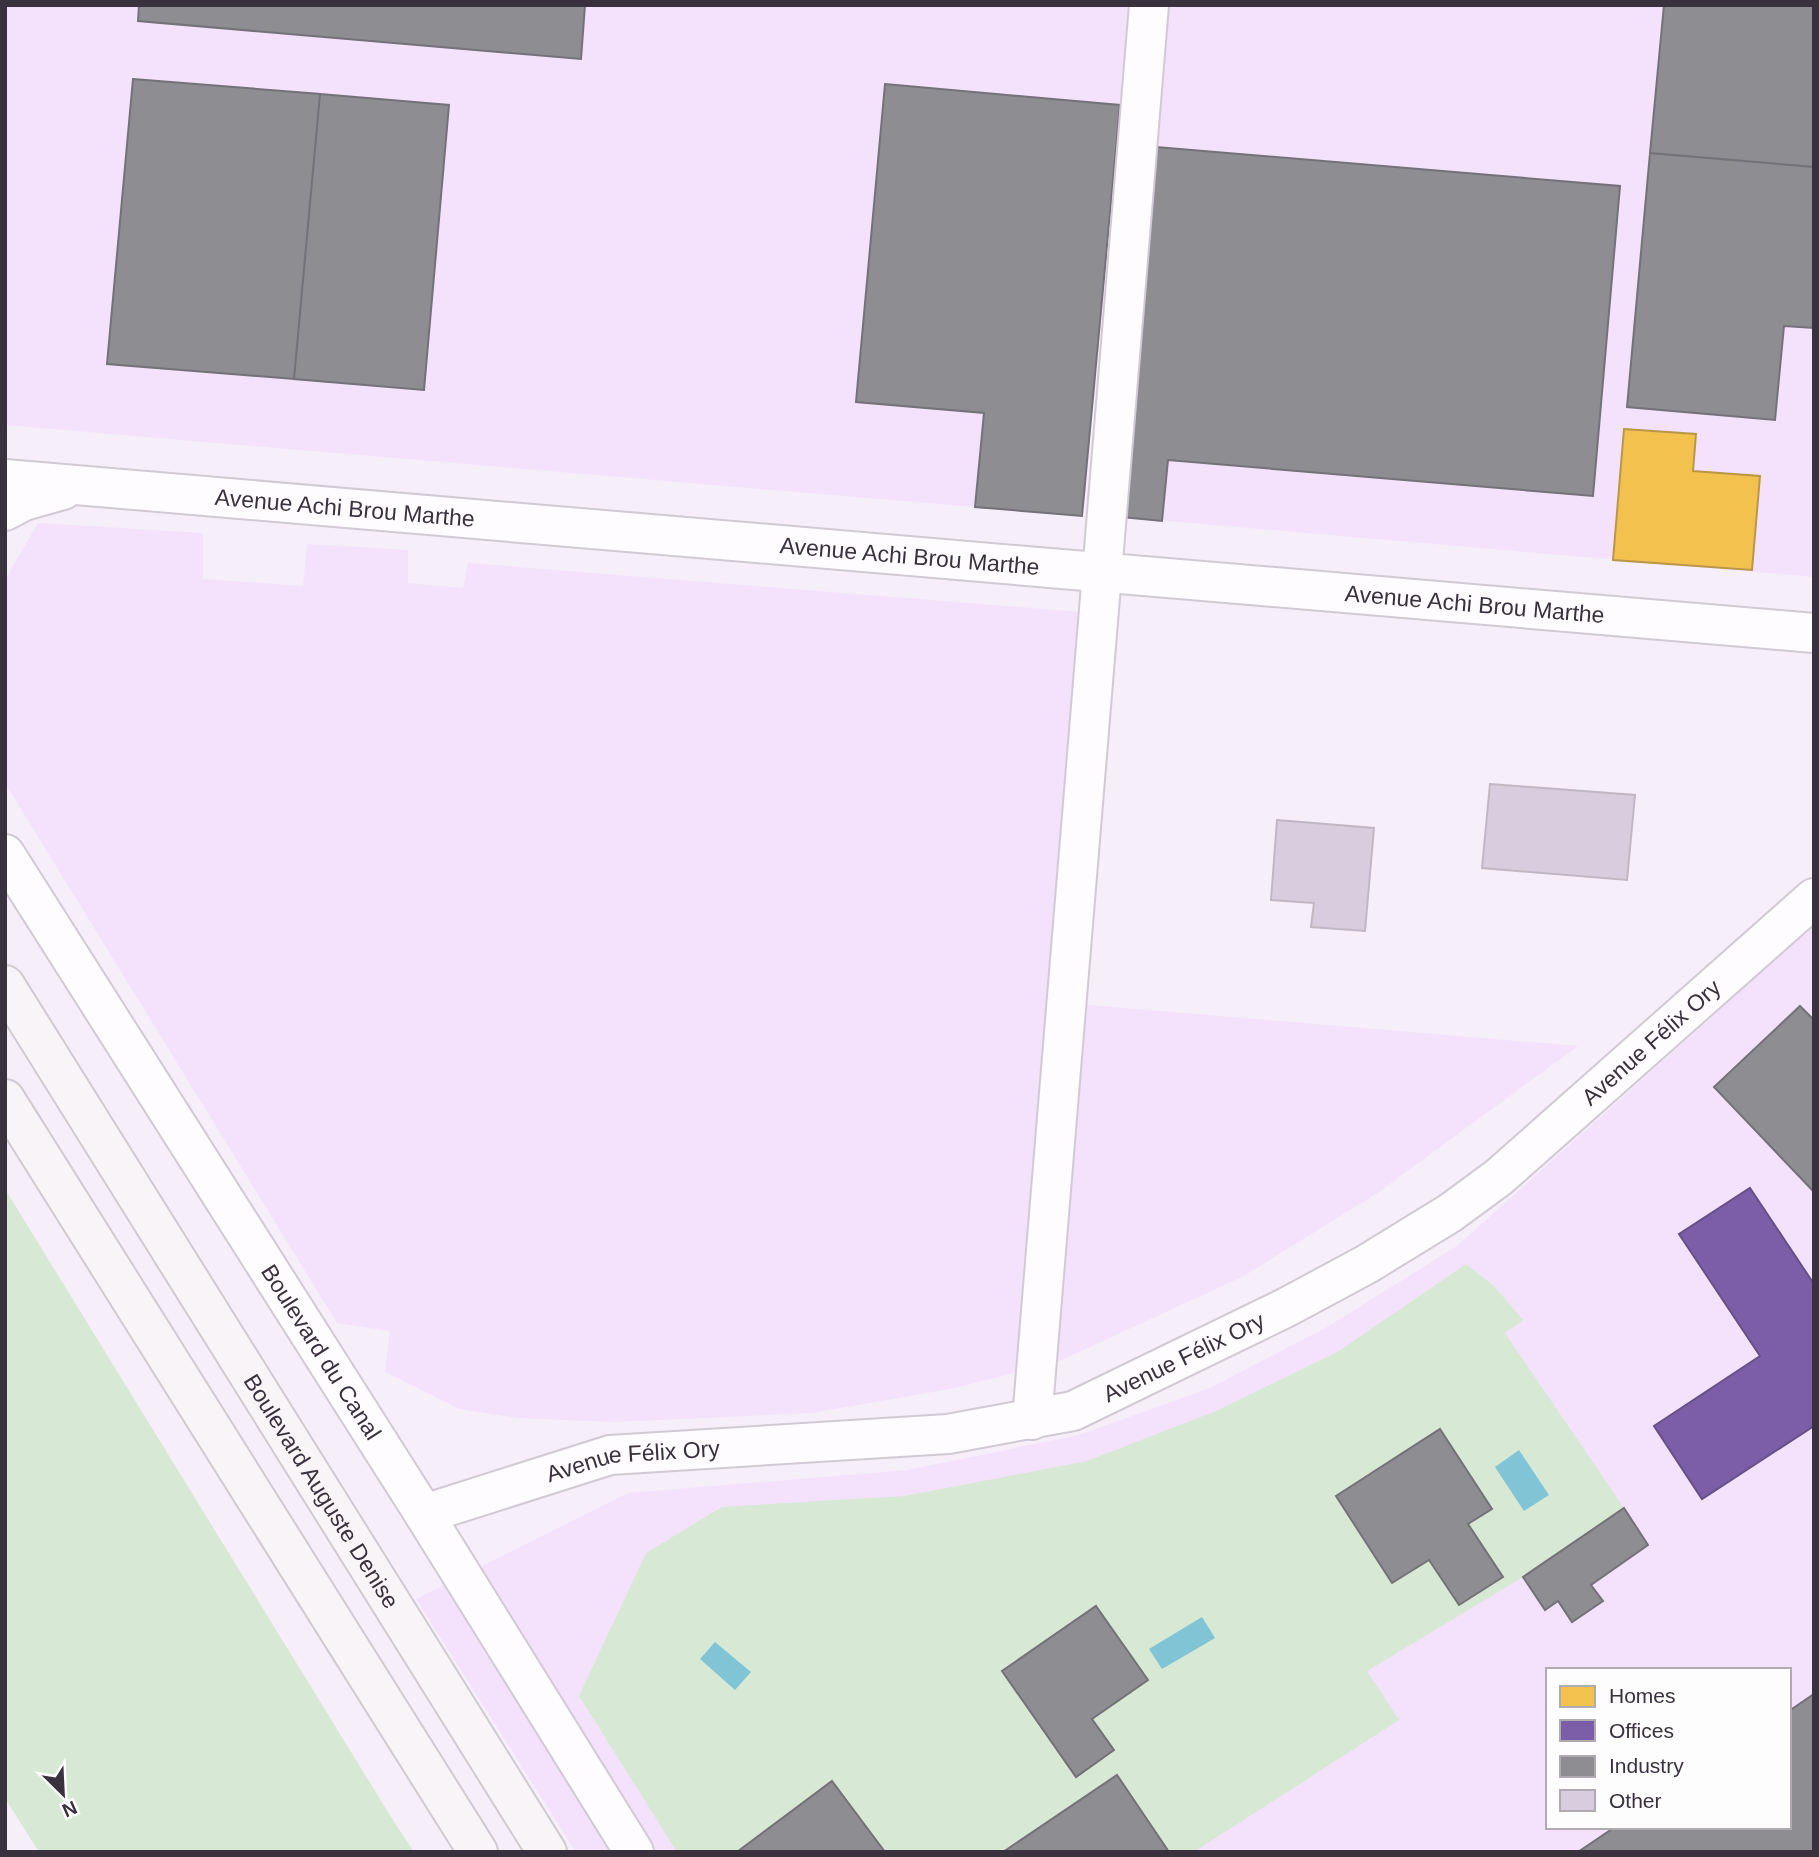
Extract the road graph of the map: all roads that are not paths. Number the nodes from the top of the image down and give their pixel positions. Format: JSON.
{"nodes":[{"id":1,"x":1149,"y":5,"type":"edge"},
{"id":2,"x":5,"y":478,"type":"edge"},
{"id":3,"x":82,"y":485,"type":"junction"},
{"id":4,"x":5,"y":511,"type":"edge"},
{"id":5,"x":1101,"y":572,"type":"junction"},
{"id":6,"x":1814,"y":633,"type":"edge"},
{"id":7,"x":5,"y":854,"type":"edge"},
{"id":8,"x":1814,"y":898,"type":"edge"},
{"id":9,"x":5,"y":985,"type":"edge"},
{"id":10,"x":5,"y":1099,"type":"edge"},
{"id":11,"x":1032,"y":1420,"type":"junction"},
{"id":12,"x":424,"y":1514,"type":"junction"},
{"id":13,"x":478,"y":1852,"type":"edge"},
{"id":14,"x":547,"y":1852,"type":"edge"},
{"id":15,"x":634,"y":1852,"type":"edge"}],
"edges":[{"from":1,"to":5,"type":"street"},
{"from":2,"to":3,"type":"street","name":"Avenue Achi Brou Marthe"},
{"from":3,"to":4,"type":"street"},
{"from":3,"to":5,"type":"street","name":"Avenue Achi Brou Marthe"},
{"from":5,"to":6,"type":"street","name":"Avenue Achi Brou Marthe"},
{"from":5,"to":11,"type":"street"},
{"from":7,"to":12,"type":"street","name":"Boulevard du Canal"},
{"from":8,"to":11,"type":"street","name":"Avenue Félix Ory"},
{"from":9,"to":14,"type":"main road","name":"Boulevard Auguste Denise"},
{"from":10,"to":13,"type":"main road"},
{"from":11,"to":12,"type":"street","name":"Avenue Félix Ory"},
{"from":12,"to":15,"type":"street","name":"Boulevard du Canal"}]}
